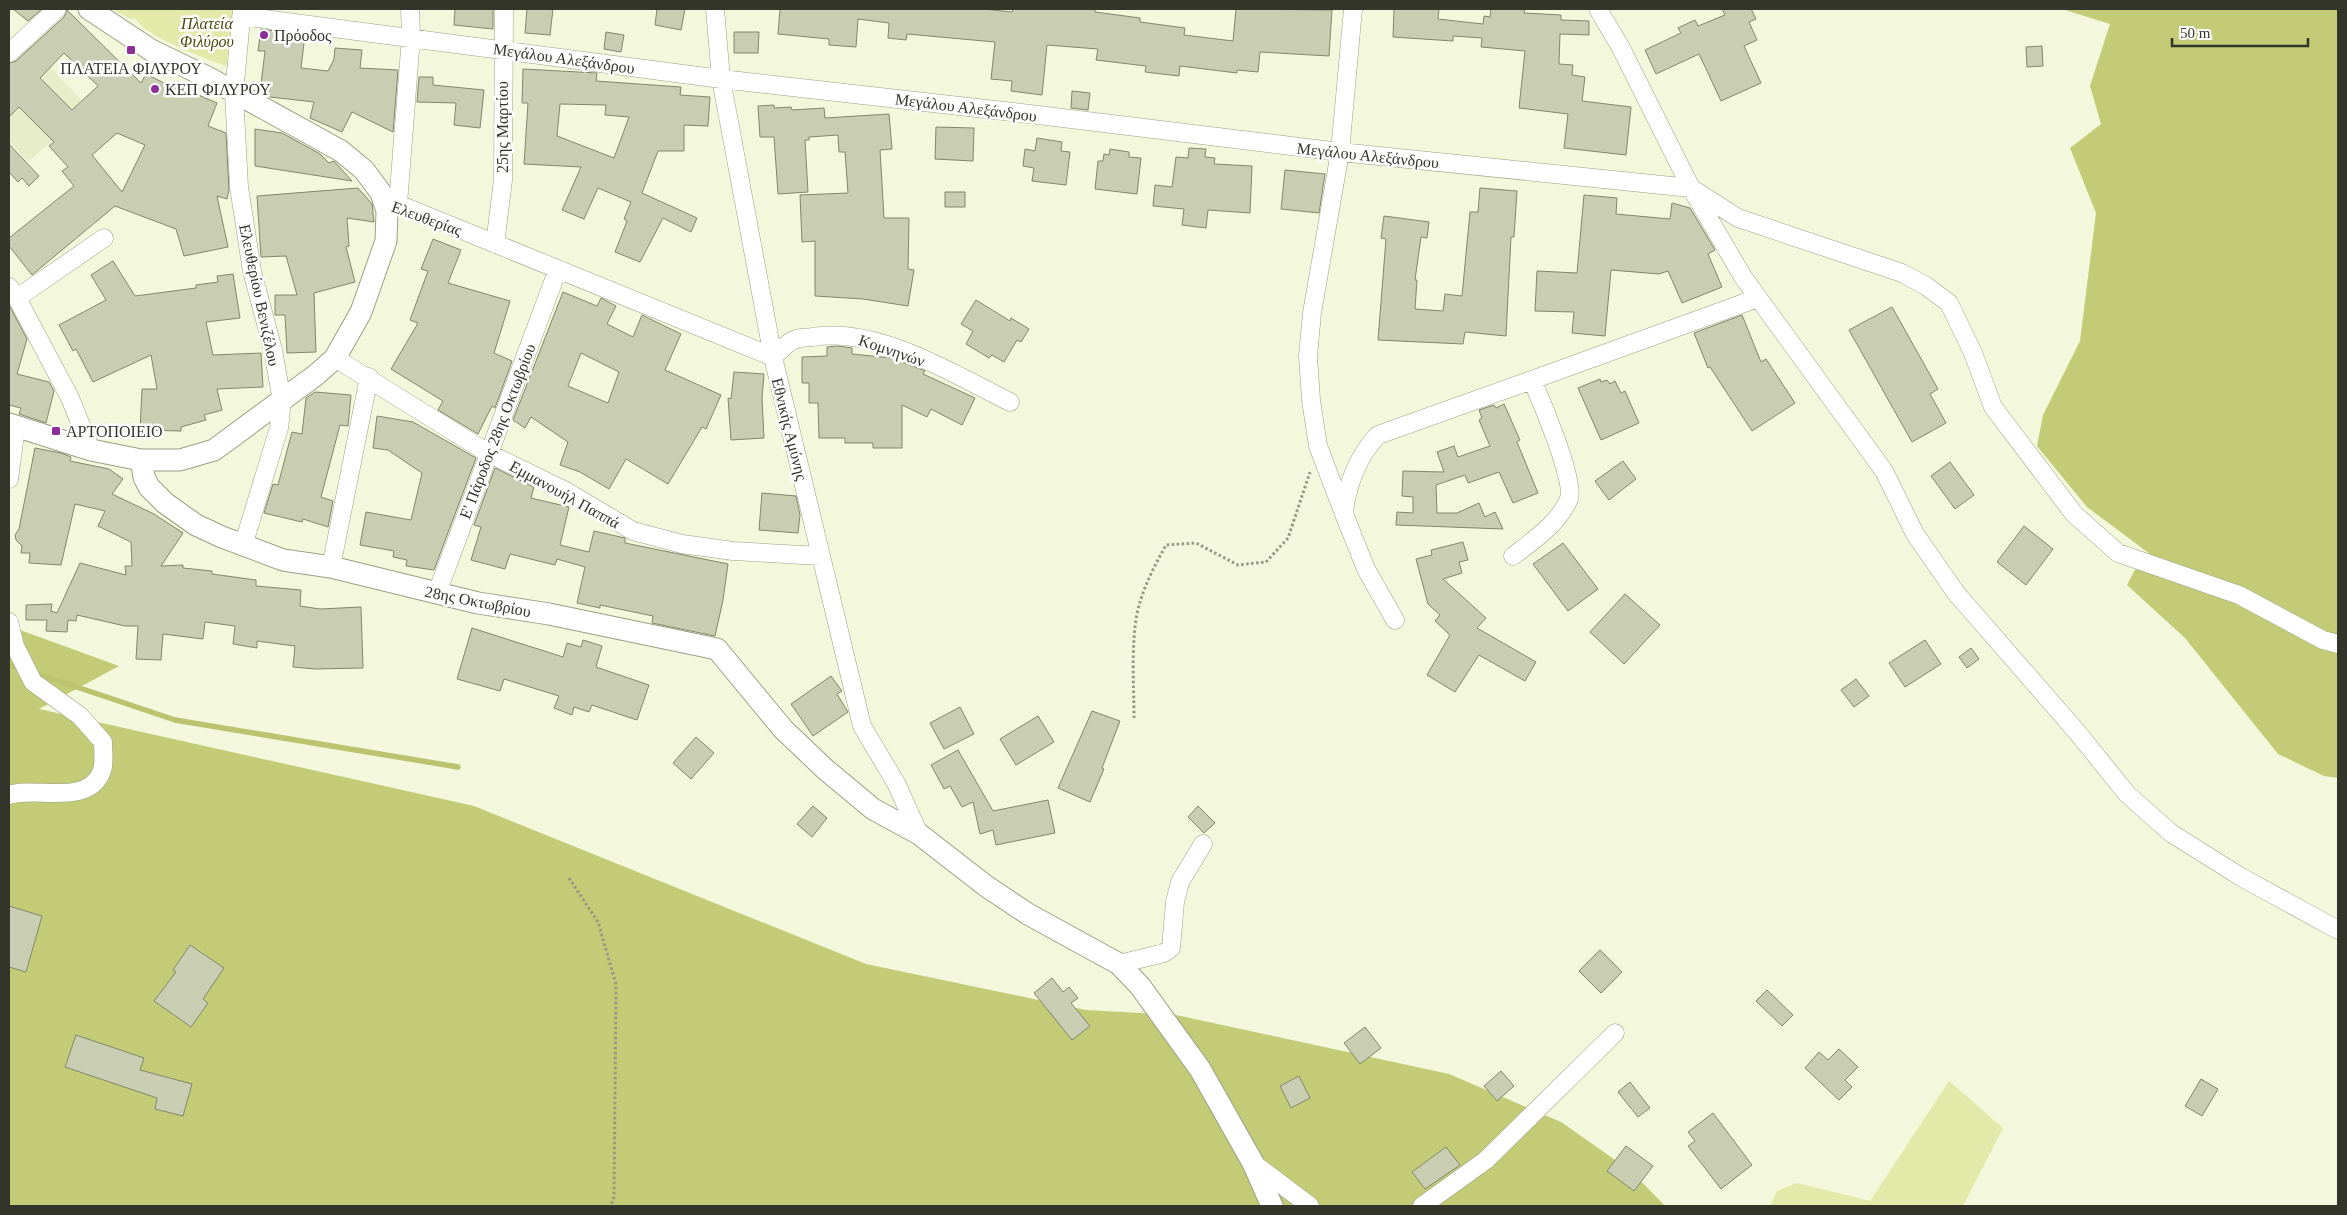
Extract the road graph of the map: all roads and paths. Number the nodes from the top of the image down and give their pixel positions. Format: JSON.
{"nodes":[{"id":1,"x":57,"y":9,"type":"edge"},
{"id":2,"x":89,"y":9,"type":"edge"},
{"id":3,"x":410,"y":9,"type":"edge"},
{"id":4,"x":504,"y":9,"type":"edge"},
{"id":5,"x":715,"y":9,"type":"edge"},
{"id":6,"x":1354,"y":9,"type":"edge"},
{"id":7,"x":1598,"y":9,"type":"edge"},
{"id":8,"x":242,"y":12,"type":"edge"},
{"id":9,"x":411,"y":37,"type":"junction"},
{"id":10,"x":502,"y":50,"type":"junction"},
{"id":11,"x":9,"y":54,"type":"edge"},
{"id":12,"x":721,"y":79,"type":"junction"},
{"id":13,"x":234,"y":93,"type":"junction"},
{"id":14,"x":1340,"y":152,"type":"junction"},
{"id":15,"x":1690,"y":188,"type":"junction"},
{"id":16,"x":392,"y":204,"type":"junction"},
{"id":17,"x":104,"y":238,"type":"dead end"},
{"id":18,"x":495,"y":244,"type":"junction"},
{"id":19,"x":558,"y":269,"type":"junction"},
{"id":20,"x":13,"y":293,"type":"edge"},
{"id":21,"x":1758,"y":298,"type":"junction"},
{"id":22,"x":773,"y":357,"type":"junction"},
{"id":23,"x":334,"y":358,"type":"junction"},
{"id":24,"x":368,"y":377,"type":"junction"},
{"id":25,"x":1532,"y":380,"type":"junction"},
{"id":26,"x":282,"y":401,"type":"junction"},
{"id":27,"x":1010,"y":402,"type":"dead end"},
{"id":28,"x":13,"y":425,"type":"edge"},
{"id":29,"x":1318,"y":446,"type":"junction"},
{"id":30,"x":91,"y":450,"type":"junction"},
{"id":31,"x":488,"y":453,"type":"junction"},
{"id":32,"x":141,"y":460,"type":"junction"},
{"id":33,"x":9,"y":478,"type":"edge"},
{"id":34,"x":1344,"y":514,"type":"junction"},
{"id":35,"x":243,"y":546,"type":"junction"},
{"id":36,"x":821,"y":556,"type":"junction"},
{"id":37,"x":1513,"y":556,"type":"dead end"},
{"id":38,"x":331,"y":567,"type":"junction"},
{"id":39,"x":436,"y":593,"type":"junction"},
{"id":40,"x":1395,"y":620,"type":"dead end"},
{"id":41,"x":9,"y":622,"type":"edge"},
{"id":42,"x":2338,"y":644,"type":"edge"},
{"id":43,"x":1134,"y":718,"type":"dead end"},
{"id":44,"x":9,"y":795,"type":"edge"},
{"id":45,"x":919,"y":834,"type":"junction"},
{"id":46,"x":1203,"y":844,"type":"dead end"},
{"id":47,"x":569,"y":878,"type":"dead end"},
{"id":48,"x":2338,"y":930,"type":"edge"},
{"id":49,"x":1119,"y":964,"type":"junction"},
{"id":50,"x":1615,"y":1032,"type":"dead end"},
{"id":51,"x":1253,"y":1163,"type":"junction"},
{"id":52,"x":611,"y":1206,"type":"edge"},
{"id":53,"x":1272,"y":1206,"type":"edge"},
{"id":54,"x":1310,"y":1206,"type":"edge"},
{"id":55,"x":1422,"y":1206,"type":"edge"}],
"edges":[{"from":1,"to":11,"type":"street"},
{"from":2,"to":13,"type":"street","name":"Ελευθερίας"},
{"from":3,"to":9,"type":"street"},
{"from":4,"to":10,"type":"street","name":"25ης Μαρτίου"},
{"from":5,"to":12,"type":"street","name":"Εθνικής Αμύνης"},
{"from":6,"to":14,"type":"street"},
{"from":7,"to":15,"type":"street"},
{"from":8,"to":9,"type":"street","name":"Μεγάλου Αλεξάνδρου"},
{"from":8,"to":13,"type":"street","name":"Ελευθερίου Βενιζέλου"},
{"from":9,"to":10,"type":"street","name":"Μεγάλου Αλεξάνδρου"},
{"from":9,"to":16,"type":"street"},
{"from":10,"to":12,"type":"street","name":"Μεγάλου Αλεξάνδρου"},
{"from":10,"to":18,"type":"street","name":"25ης Μαρτίου"},
{"from":12,"to":14,"type":"street","name":"Μεγάλου Αλεξάνδρου"},
{"from":12,"to":22,"type":"street","name":"Εθνικής Αμύνης"},
{"from":13,"to":16,"type":"street","name":"Ελευθερίας"},
{"from":13,"to":26,"type":"street","name":"Ελευθερίου Βενιζέλου"},
{"from":14,"to":15,"type":"street","name":"Μεγάλου Αλεξάνδρου"},
{"from":14,"to":29,"type":"street"},
{"from":15,"to":21,"type":"street"},
{"from":15,"to":42,"type":"street"},
{"from":16,"to":18,"type":"street","name":"Ελευθερίας"},
{"from":16,"to":23,"type":"street"},
{"from":17,"to":20,"type":"street"},
{"from":18,"to":19,"type":"street","name":"Ελευθερίας"},
{"from":19,"to":22,"type":"street","name":"Ελευθερίας"},
{"from":19,"to":31,"type":"street","name":"Ε' Πάροδος 28ης Οκτωβρίου"},
{"from":20,"to":30,"type":"street"},
{"from":21,"to":25,"type":"street"},
{"from":21,"to":48,"type":"street"},
{"from":22,"to":27,"type":"street","name":"Κομνηνών"},
{"from":22,"to":36,"type":"street","name":"Εθνικής Αμύνης"},
{"from":23,"to":24,"type":"street","name":"Εμμανουήλ Παππά"},
{"from":23,"to":26,"type":"street"},
{"from":24,"to":31,"type":"street","name":"Εμμανουήλ Παππά"},
{"from":24,"to":38,"type":"street"},
{"from":25,"to":34,"type":"street"},
{"from":25,"to":37,"type":"street"},
{"from":26,"to":32,"type":"street"},
{"from":26,"to":35,"type":"street","name":"Ελευθερίου Βενιζέλου"},
{"from":28,"to":30,"type":"street"},
{"from":28,"to":33,"type":"street"},
{"from":29,"to":34,"type":"street"},
{"from":29,"to":43,"type":"path"},
{"from":30,"to":32,"type":"street"},
{"from":31,"to":36,"type":"street","name":"Εμμανουήλ Παππά"},
{"from":31,"to":39,"type":"street","name":"Ε' Πάροδος 28ης Οκτωβρίου"},
{"from":32,"to":35,"type":"street","name":"28ης Οκτωβρίου"},
{"from":34,"to":40,"type":"street"},
{"from":35,"to":38,"type":"street","name":"28ης Οκτωβρίου"},
{"from":36,"to":45,"type":"street","name":"Εθνικής Αμύνης"},
{"from":38,"to":39,"type":"street","name":"28ης Οκτωβρίου"},
{"from":39,"to":45,"type":"street","name":"28ης Οκτωβρίου"},
{"from":41,"to":44,"type":"street"},
{"from":45,"to":49,"type":"street","name":"28ης Οκτωβρίου"},
{"from":46,"to":49,"type":"street"},
{"from":47,"to":52,"type":"path"},
{"from":49,"to":51,"type":"street","name":"28ης Οκτωβρίου"},
{"from":50,"to":55,"type":"street"},
{"from":51,"to":53,"type":"street","name":"28ης Οκτωβρίου"},
{"from":51,"to":54,"type":"street"}]}
